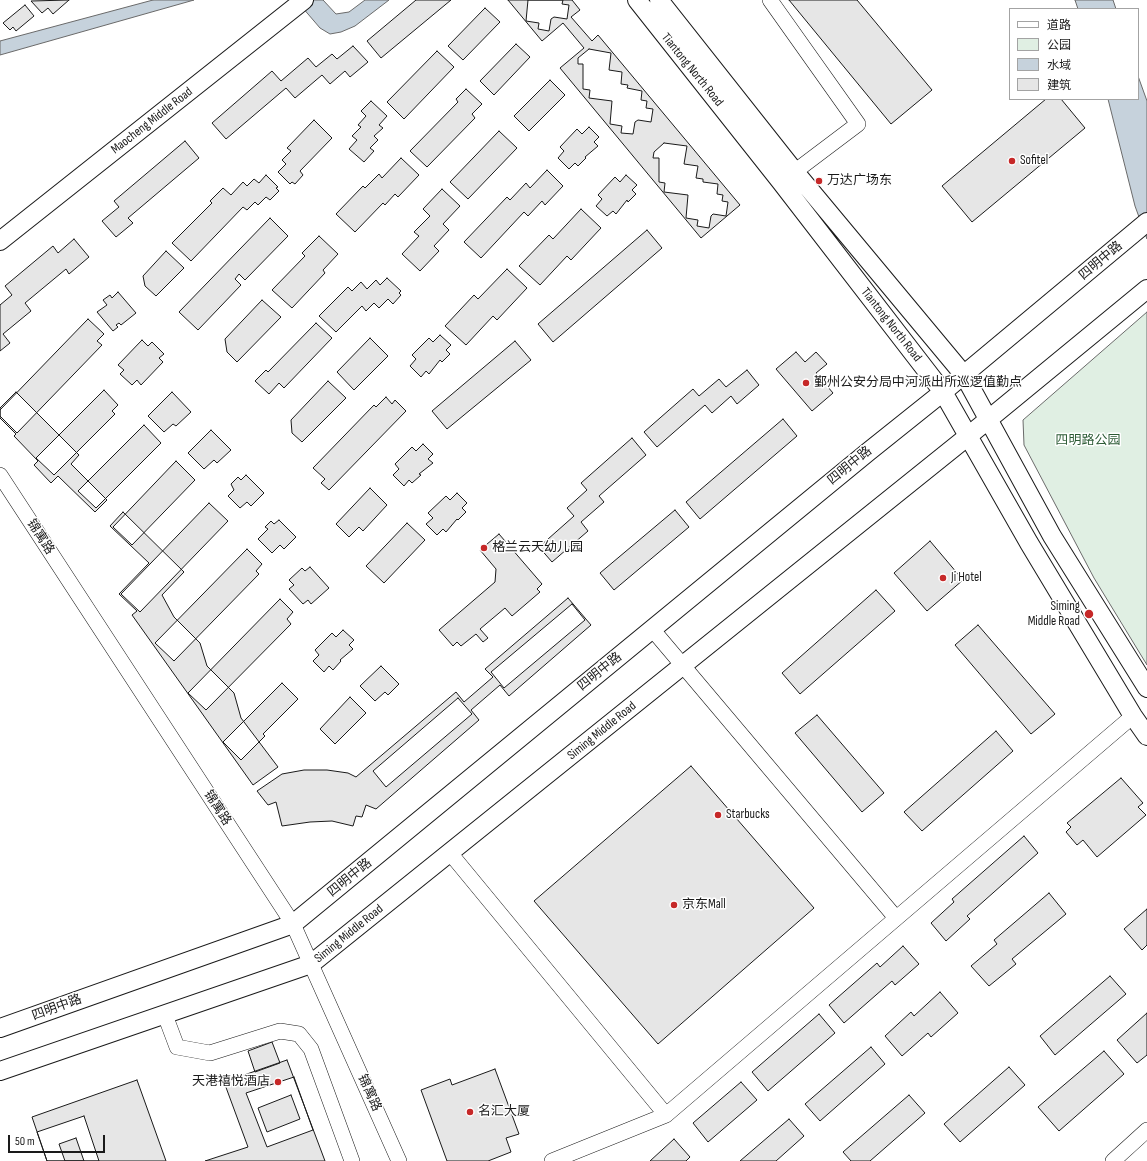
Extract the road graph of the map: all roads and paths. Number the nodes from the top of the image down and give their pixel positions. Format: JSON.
{"nodes":[{"id":1,"x":304,"y":0,"type":"edge"},
{"id":2,"x":636,"y":0,"type":"edge"},
{"id":3,"x":659,"y":0,"type":"edge"},
{"id":4,"x":770,"y":0,"type":"edge"},
{"id":5,"x":788,"y":177,"type":"junction"},
{"id":6,"x":1147,"y":222,"type":"edge"},
{"id":7,"x":0,"y":241,"type":"edge"},
{"id":8,"x":1146,"y":290,"type":"edge"},
{"id":9,"x":964,"y":375,"type":"junction"},
{"id":10,"x":943,"y":392,"type":"junction"},
{"id":11,"x":989,"y":420,"type":"junction"},
{"id":12,"x":967,"y":437,"type":"junction"},
{"id":13,"x":0,"y":475,"type":"edge"},
{"id":14,"x":652,"y":629,"type":"junction"},
{"id":15,"x":683,"y":666,"type":"junction"},
{"id":16,"x":1147,"y":688,"type":"edge"},
{"id":17,"x":1133,"y":716,"type":"junction"},
{"id":18,"x":1147,"y":736,"type":"edge"},
{"id":19,"x":450,"y":853,"type":"junction"},
{"id":20,"x":896,"y":918,"type":"junction"},
{"id":21,"x":293,"y":924,"type":"junction"},
{"id":22,"x":311,"y":964,"type":"junction"},
{"id":23,"x":165,"y":1014,"type":"junction"},
{"id":24,"x":0,"y":1028,"type":"edge"},
{"id":25,"x":0,"y":1072,"type":"edge"},
{"id":26,"x":666,"y":1115,"type":"junction"},
{"id":27,"x":1147,"y":1130,"type":"edge"},
{"id":28,"x":1118,"y":1156,"type":"edge"},
{"id":29,"x":352,"y":1161,"type":"edge"},
{"id":30,"x":399,"y":1161,"type":"edge"},
{"id":31,"x":552,"y":1161,"type":"edge"}],
"edges":[{"from":1,"to":7,"type":"main road","name":"Maocheng Middle Road"},
{"from":2,"to":5,"type":"main road","name":"Tiantong North Road"},
{"from":3,"to":5,"type":"main road"},
{"from":4,"to":5,"type":"street"},
{"from":5,"to":9,"type":"main road"},
{"from":5,"to":10,"type":"main road","name":"Tiantong North Road"},
{"from":6,"to":9,"type":"main road","name":"四明中路"},
{"from":8,"to":11,"type":"main road","name":"Siming Middle Road"},
{"from":9,"to":10,"type":"main road","name":"四明中路"},
{"from":9,"to":11,"type":"main road"},
{"from":10,"to":12,"type":"main road","name":"Tiantong North Road"},
{"from":10,"to":14,"type":"main road","name":"四明中路"},
{"from":11,"to":12,"type":"main road","name":"Siming Middle Road"},
{"from":11,"to":16,"type":"main road"},
{"from":12,"to":15,"type":"main road","name":"Siming Middle Road"},
{"from":12,"to":17,"type":"main road","name":"Tiantong North Road"},
{"from":13,"to":21,"type":"street","name":"锦寓路"},
{"from":14,"to":15,"type":"street"},
{"from":14,"to":21,"type":"main road","name":"四明中路"},
{"from":15,"to":19,"type":"main road","name":"Siming Middle Road"},
{"from":15,"to":20,"type":"street"},
{"from":17,"to":18,"type":"main road","name":"Tiantong North Road"},
{"from":17,"to":20,"type":"street"},
{"from":19,"to":22,"type":"main road","name":"Siming Middle Road"},
{"from":19,"to":26,"type":"street"},
{"from":20,"to":26,"type":"street"},
{"from":21,"to":22,"type":"street","name":"锦寓路"},
{"from":21,"to":24,"type":"main road","name":"四明中路"},
{"from":22,"to":23,"type":"main road","name":"Siming Middle Road"},
{"from":22,"to":30,"type":"street","name":"锦寓路"},
{"from":23,"to":25,"type":"main road","name":"Siming Middle Road"},
{"from":23,"to":29,"type":"street"},
{"from":26,"to":31,"type":"street"},
{"from":27,"to":28,"type":"street"}]}
